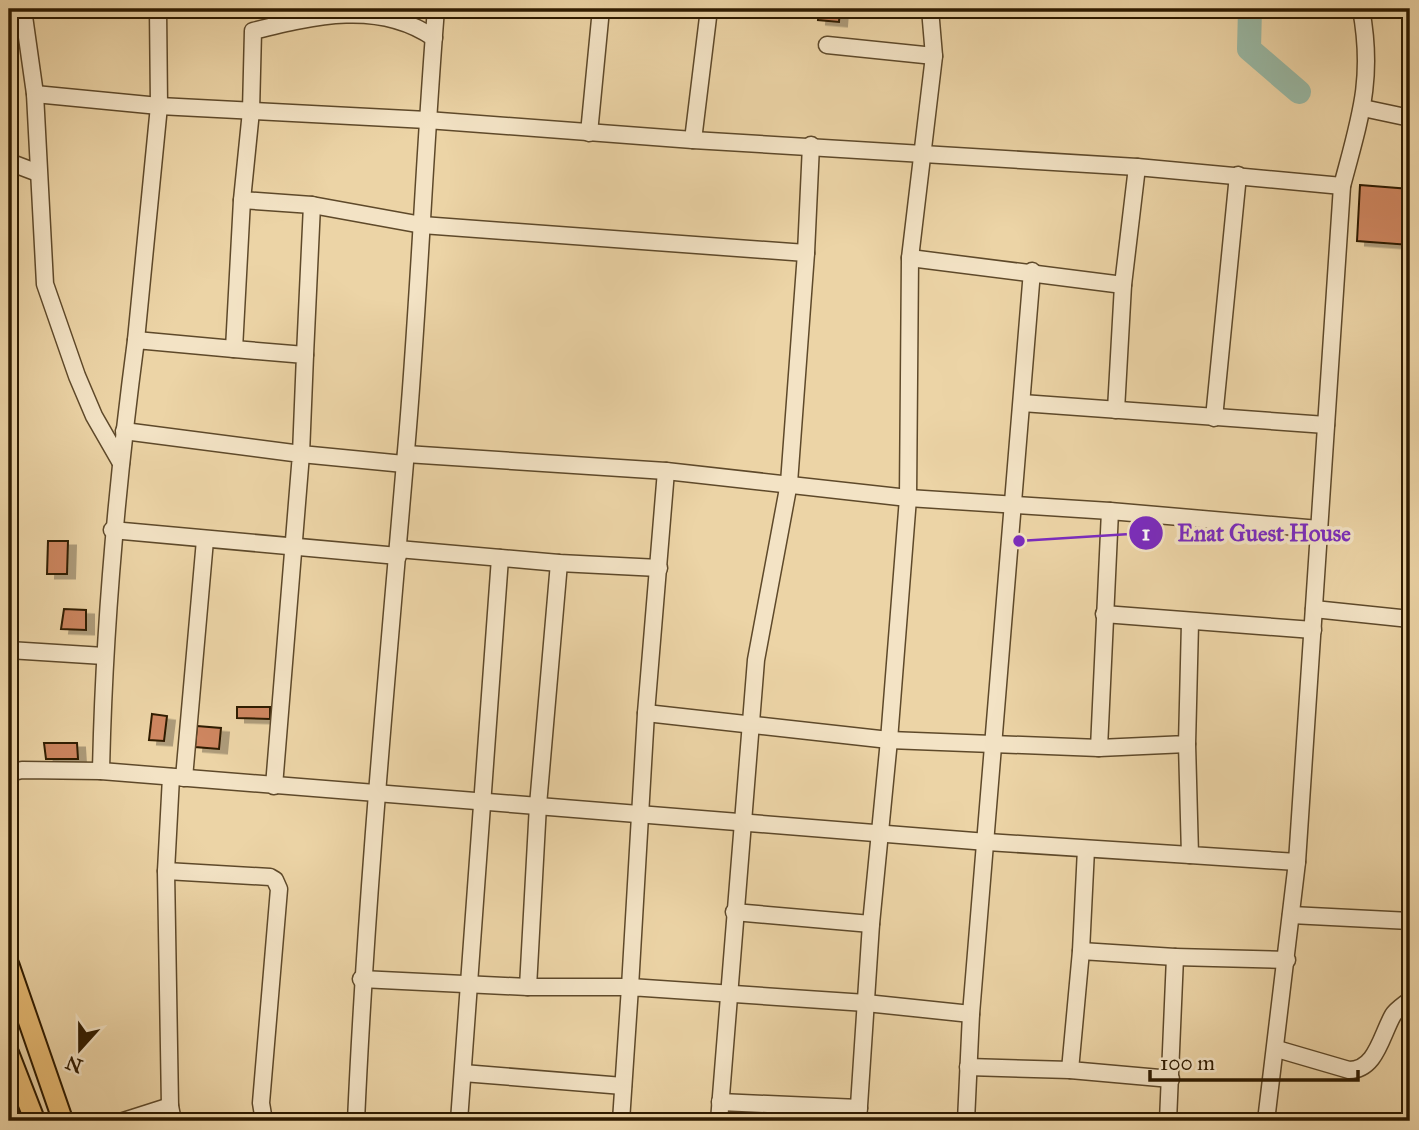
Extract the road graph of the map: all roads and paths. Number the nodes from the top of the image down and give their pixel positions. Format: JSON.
{"nodes":[{"id":1,"x":23,"y":9,"type":"edge"},
{"id":2,"x":158,"y":9,"type":"edge"},
{"id":3,"x":436,"y":9,"type":"edge"},
{"id":4,"x":601,"y":9,"type":"edge"},
{"id":5,"x":709,"y":9,"type":"edge"},
{"id":6,"x":930,"y":9,"type":"edge"},
{"id":7,"x":1361,"y":9,"type":"edge"},
{"id":8,"x":434,"y":38,"type":"junction"},
{"id":9,"x":827,"y":45,"type":"dead end"},
{"id":10,"x":934,"y":56,"type":"junction"},
{"id":11,"x":35,"y":94,"type":"junction"},
{"id":12,"x":159,"y":106,"type":"junction"},
{"id":13,"x":1363,"y":108,"type":"junction"},
{"id":14,"x":251,"y":111,"type":"junction"},
{"id":15,"x":1410,"y":117,"type":"edge"},
{"id":16,"x":427,"y":120,"type":"junction"},
{"id":17,"x":589,"y":132,"type":"junction"},
{"id":18,"x":693,"y":140,"type":"junction"},
{"id":19,"x":811,"y":145,"type":"junction"},
{"id":20,"x":924,"y":152,"type":"junction"},
{"id":21,"x":9,"y":162,"type":"edge"},
{"id":22,"x":1137,"y":167,"type":"junction"},
{"id":23,"x":38,"y":173,"type":"junction"},
{"id":24,"x":1238,"y":176,"type":"junction"},
{"id":25,"x":1342,"y":186,"type":"junction"},
{"id":26,"x":242,"y":200,"type":"junction"},
{"id":27,"x":312,"y":205,"type":"junction"},
{"id":28,"x":422,"y":225,"type":"junction"},
{"id":29,"x":806,"y":253,"type":"junction"},
{"id":30,"x":910,"y":258,"type":"junction"},
{"id":31,"x":1032,"y":271,"type":"junction"},
{"id":32,"x":1123,"y":285,"type":"junction"},
{"id":33,"x":136,"y":340,"type":"junction"},
{"id":34,"x":234,"y":349,"type":"junction"},
{"id":35,"x":305,"y":355,"type":"junction"},
{"id":36,"x":1022,"y":403,"type":"junction"},
{"id":37,"x":1116,"y":410,"type":"junction"},
{"id":38,"x":1214,"y":418,"type":"junction"},
{"id":39,"x":1326,"y":425,"type":"junction"},
{"id":40,"x":124,"y":431,"type":"junction"},
{"id":41,"x":300,"y":454,"type":"junction"},
{"id":42,"x":405,"y":459,"type":"junction"},
{"id":43,"x":121,"y":463,"type":"junction"},
{"id":44,"x":666,"y":471,"type":"junction"},
{"id":45,"x":789,"y":484,"type":"junction"},
{"id":46,"x":908,"y":498,"type":"junction"},
{"id":47,"x":1012,"y":505,"type":"junction"},
{"id":48,"x":1110,"y":511,"type":"junction"},
{"id":49,"x":1319,"y":529,"type":"junction"},
{"id":50,"x":113,"y":530,"type":"junction"},
{"id":51,"x":205,"y":540,"type":"junction"},
{"id":52,"x":293,"y":546,"type":"junction"},
{"id":53,"x":398,"y":553,"type":"junction"},
{"id":54,"x":499,"y":558,"type":"junction"},
{"id":55,"x":559,"y":563,"type":"junction"},
{"id":56,"x":659,"y":568,"type":"junction"},
{"id":57,"x":1314,"y":608,"type":"junction"},
{"id":58,"x":1104,"y":614,"type":"junction"},
{"id":59,"x":1410,"y":619,"type":"edge"},
{"id":60,"x":1190,"y":623,"type":"junction"},
{"id":61,"x":1313,"y":630,"type":"junction"},
{"id":62,"x":9,"y":650,"type":"edge"},
{"id":63,"x":104,"y":656,"type":"junction"},
{"id":64,"x":646,"y":713,"type":"junction"},
{"id":65,"x":751,"y":723,"type":"junction"},
{"id":66,"x":889,"y":740,"type":"junction"},
{"id":67,"x":993,"y":744,"type":"junction"},
{"id":68,"x":1187,"y":744,"type":"junction"},
{"id":69,"x":1099,"y":748,"type":"junction"},
{"id":70,"x":101,"y":771,"type":"junction"},
{"id":71,"x":9,"y":773,"type":"edge"},
{"id":72,"x":177,"y":778,"type":"junction"},
{"id":73,"x":274,"y":786,"type":"junction"},
{"id":74,"x":375,"y":793,"type":"junction"},
{"id":75,"x":482,"y":803,"type":"junction"},
{"id":76,"x":538,"y":805,"type":"junction"},
{"id":77,"x":641,"y":813,"type":"junction"},
{"id":78,"x":741,"y":821,"type":"junction"},
{"id":79,"x":881,"y":833,"type":"junction"},
{"id":80,"x":987,"y":842,"type":"junction"},
{"id":81,"x":1086,"y":849,"type":"junction"},
{"id":82,"x":1190,"y":855,"type":"junction"},
{"id":83,"x":1297,"y":862,"type":"junction"},
{"id":84,"x":166,"y":871,"type":"junction"},
{"id":85,"x":734,"y":912,"type":"junction"},
{"id":86,"x":1291,"y":915,"type":"junction"},
{"id":87,"x":1410,"y":921,"type":"edge"},
{"id":88,"x":871,"y":923,"type":"junction"},
{"id":89,"x":1081,"y":951,"type":"junction"},
{"id":90,"x":1175,"y":957,"type":"junction"},
{"id":91,"x":1287,"y":960,"type":"junction"},
{"id":92,"x":9,"y":965,"type":"edge"},
{"id":93,"x":362,"y":979,"type":"junction"},
{"id":94,"x":468,"y":983,"type":"junction"},
{"id":95,"x":528,"y":987,"type":"junction"},
{"id":96,"x":630,"y":987,"type":"junction"},
{"id":97,"x":727,"y":992,"type":"junction"},
{"id":98,"x":1410,"y":1000,"type":"edge"},
{"id":99,"x":866,"y":1003,"type":"junction"},
{"id":100,"x":971,"y":1014,"type":"junction"},
{"id":101,"x":1277,"y":1049,"type":"junction"},
{"id":102,"x":9,"y":1054,"type":"edge"},
{"id":103,"x":968,"y":1067,"type":"junction"},
{"id":104,"x":1070,"y":1070,"type":"junction"},
{"id":105,"x":463,"y":1073,"type":"junction"},
{"id":106,"x":1171,"y":1079,"type":"junction"},
{"id":107,"x":623,"y":1086,"type":"junction"},
{"id":108,"x":720,"y":1102,"type":"junction"},
{"id":109,"x":172,"y":1114,"type":"edge"},
{"id":110,"x":859,"y":1115,"type":"edge"},
{"id":111,"x":355,"y":1120,"type":"edge"},
{"id":112,"x":35,"y":1121,"type":"edge"},
{"id":113,"x":63,"y":1121,"type":"edge"},
{"id":114,"x":122,"y":1121,"type":"edge"},
{"id":115,"x":264,"y":1121,"type":"edge"},
{"id":116,"x":459,"y":1121,"type":"edge"},
{"id":117,"x":621,"y":1121,"type":"edge"},
{"id":118,"x":719,"y":1121,"type":"edge"},
{"id":119,"x":966,"y":1121,"type":"edge"},
{"id":120,"x":1168,"y":1121,"type":"edge"},
{"id":121,"x":1266,"y":1121,"type":"edge"}],
"edges":[{"from":1,"to":11,"type":"street"},
{"from":2,"to":12,"type":"street"},
{"from":3,"to":8,"type":"street"},
{"from":4,"to":17,"type":"street"},
{"from":5,"to":18,"type":"street"},
{"from":6,"to":10,"type":"street"},
{"from":7,"to":13,"type":"street"},
{"from":8,"to":14,"type":"street"},
{"from":8,"to":16,"type":"street"},
{"from":9,"to":10,"type":"street"},
{"from":10,"to":20,"type":"street"},
{"from":11,"to":12,"type":"street"},
{"from":11,"to":23,"type":"street"},
{"from":12,"to":14,"type":"street"},
{"from":12,"to":33,"type":"street"},
{"from":13,"to":15,"type":"street"},
{"from":13,"to":25,"type":"street"},
{"from":14,"to":16,"type":"street"},
{"from":14,"to":26,"type":"street"},
{"from":16,"to":17,"type":"street"},
{"from":16,"to":28,"type":"street"},
{"from":17,"to":18,"type":"street"},
{"from":18,"to":19,"type":"street"},
{"from":19,"to":20,"type":"street"},
{"from":19,"to":29,"type":"street"},
{"from":20,"to":22,"type":"street"},
{"from":20,"to":30,"type":"street"},
{"from":21,"to":23,"type":"street"},
{"from":22,"to":24,"type":"street"},
{"from":22,"to":32,"type":"street"},
{"from":23,"to":43,"type":"street"},
{"from":24,"to":25,"type":"street"},
{"from":24,"to":38,"type":"street"},
{"from":25,"to":39,"type":"street"},
{"from":26,"to":27,"type":"street"},
{"from":26,"to":34,"type":"street"},
{"from":27,"to":28,"type":"street"},
{"from":27,"to":35,"type":"street"},
{"from":28,"to":29,"type":"street"},
{"from":28,"to":42,"type":"street"},
{"from":29,"to":45,"type":"street"},
{"from":30,"to":31,"type":"street"},
{"from":30,"to":46,"type":"street"},
{"from":31,"to":32,"type":"street"},
{"from":31,"to":36,"type":"street"},
{"from":32,"to":37,"type":"street"},
{"from":33,"to":34,"type":"street"},
{"from":33,"to":40,"type":"street"},
{"from":34,"to":35,"type":"street"},
{"from":35,"to":41,"type":"street"},
{"from":36,"to":37,"type":"street"},
{"from":36,"to":47,"type":"street"},
{"from":37,"to":38,"type":"street"},
{"from":38,"to":39,"type":"street"},
{"from":39,"to":49,"type":"street"},
{"from":40,"to":41,"type":"street"},
{"from":40,"to":43,"type":"street"},
{"from":41,"to":42,"type":"street"},
{"from":41,"to":52,"type":"street"},
{"from":42,"to":44,"type":"street"},
{"from":42,"to":53,"type":"street"},
{"from":43,"to":50,"type":"street"},
{"from":44,"to":45,"type":"street"},
{"from":44,"to":56,"type":"street"},
{"from":45,"to":46,"type":"street"},
{"from":45,"to":65,"type":"street"},
{"from":46,"to":47,"type":"street"},
{"from":46,"to":66,"type":"street"},
{"from":47,"to":48,"type":"street"},
{"from":47,"to":67,"type":"street"},
{"from":48,"to":49,"type":"street"},
{"from":48,"to":58,"type":"street"},
{"from":49,"to":57,"type":"street"},
{"from":50,"to":51,"type":"street"},
{"from":50,"to":63,"type":"street"},
{"from":51,"to":52,"type":"street"},
{"from":51,"to":72,"type":"street"},
{"from":52,"to":53,"type":"street"},
{"from":52,"to":73,"type":"street"},
{"from":53,"to":54,"type":"street"},
{"from":53,"to":74,"type":"street"},
{"from":54,"to":55,"type":"street"},
{"from":54,"to":75,"type":"street"},
{"from":55,"to":56,"type":"street"},
{"from":55,"to":76,"type":"street"},
{"from":56,"to":64,"type":"street"},
{"from":57,"to":59,"type":"street"},
{"from":57,"to":61,"type":"street"},
{"from":58,"to":60,"type":"street"},
{"from":58,"to":69,"type":"street"},
{"from":60,"to":61,"type":"street"},
{"from":60,"to":68,"type":"street"},
{"from":61,"to":83,"type":"street"},
{"from":62,"to":63,"type":"street"},
{"from":63,"to":70,"type":"street"},
{"from":64,"to":65,"type":"street"},
{"from":64,"to":77,"type":"street"},
{"from":65,"to":66,"type":"street"},
{"from":65,"to":78,"type":"street"},
{"from":66,"to":67,"type":"street"},
{"from":66,"to":79,"type":"street"},
{"from":67,"to":69,"type":"street"},
{"from":67,"to":80,"type":"street"},
{"from":68,"to":69,"type":"street"},
{"from":68,"to":82,"type":"street"},
{"from":70,"to":71,"type":"street"},
{"from":70,"to":72,"type":"street"},
{"from":72,"to":73,"type":"street"},
{"from":72,"to":84,"type":"street"},
{"from":73,"to":74,"type":"street"},
{"from":74,"to":75,"type":"street"},
{"from":74,"to":93,"type":"street"},
{"from":75,"to":76,"type":"street"},
{"from":75,"to":94,"type":"street"},
{"from":76,"to":77,"type":"street"},
{"from":76,"to":95,"type":"street"},
{"from":77,"to":78,"type":"street"},
{"from":77,"to":96,"type":"street"},
{"from":78,"to":79,"type":"street"},
{"from":78,"to":85,"type":"street"},
{"from":79,"to":80,"type":"street"},
{"from":79,"to":88,"type":"street"},
{"from":80,"to":81,"type":"street"},
{"from":80,"to":100,"type":"street"},
{"from":81,"to":82,"type":"street"},
{"from":81,"to":89,"type":"street"},
{"from":82,"to":83,"type":"street"},
{"from":83,"to":86,"type":"street"},
{"from":84,"to":109,"type":"street"},
{"from":84,"to":115,"type":"street"},
{"from":85,"to":88,"type":"street"},
{"from":85,"to":97,"type":"street"},
{"from":86,"to":87,"type":"street"},
{"from":86,"to":91,"type":"street"},
{"from":88,"to":99,"type":"street"},
{"from":89,"to":90,"type":"street"},
{"from":89,"to":104,"type":"street"},
{"from":90,"to":91,"type":"street"},
{"from":90,"to":106,"type":"street"},
{"from":91,"to":101,"type":"street"},
{"from":92,"to":113,"type":"main road"},
{"from":93,"to":94,"type":"street"},
{"from":93,"to":111,"type":"street"},
{"from":94,"to":95,"type":"street"},
{"from":94,"to":105,"type":"street"},
{"from":95,"to":96,"type":"street"},
{"from":96,"to":97,"type":"street"},
{"from":96,"to":107,"type":"street"},
{"from":97,"to":99,"type":"street"},
{"from":97,"to":108,"type":"street"},
{"from":98,"to":101,"type":"street"},
{"from":99,"to":100,"type":"street"},
{"from":99,"to":110,"type":"street"},
{"from":100,"to":103,"type":"street"},
{"from":101,"to":121,"type":"street"},
{"from":102,"to":112,"type":"main road"},
{"from":103,"to":104,"type":"street"},
{"from":103,"to":119,"type":"street"},
{"from":104,"to":106,"type":"street"},
{"from":105,"to":107,"type":"street"},
{"from":105,"to":116,"type":"street"},
{"from":106,"to":120,"type":"street"},
{"from":107,"to":117,"type":"street"},
{"from":108,"to":110,"type":"street"},
{"from":108,"to":118,"type":"street"},
{"from":109,"to":114,"type":"street"}]}
